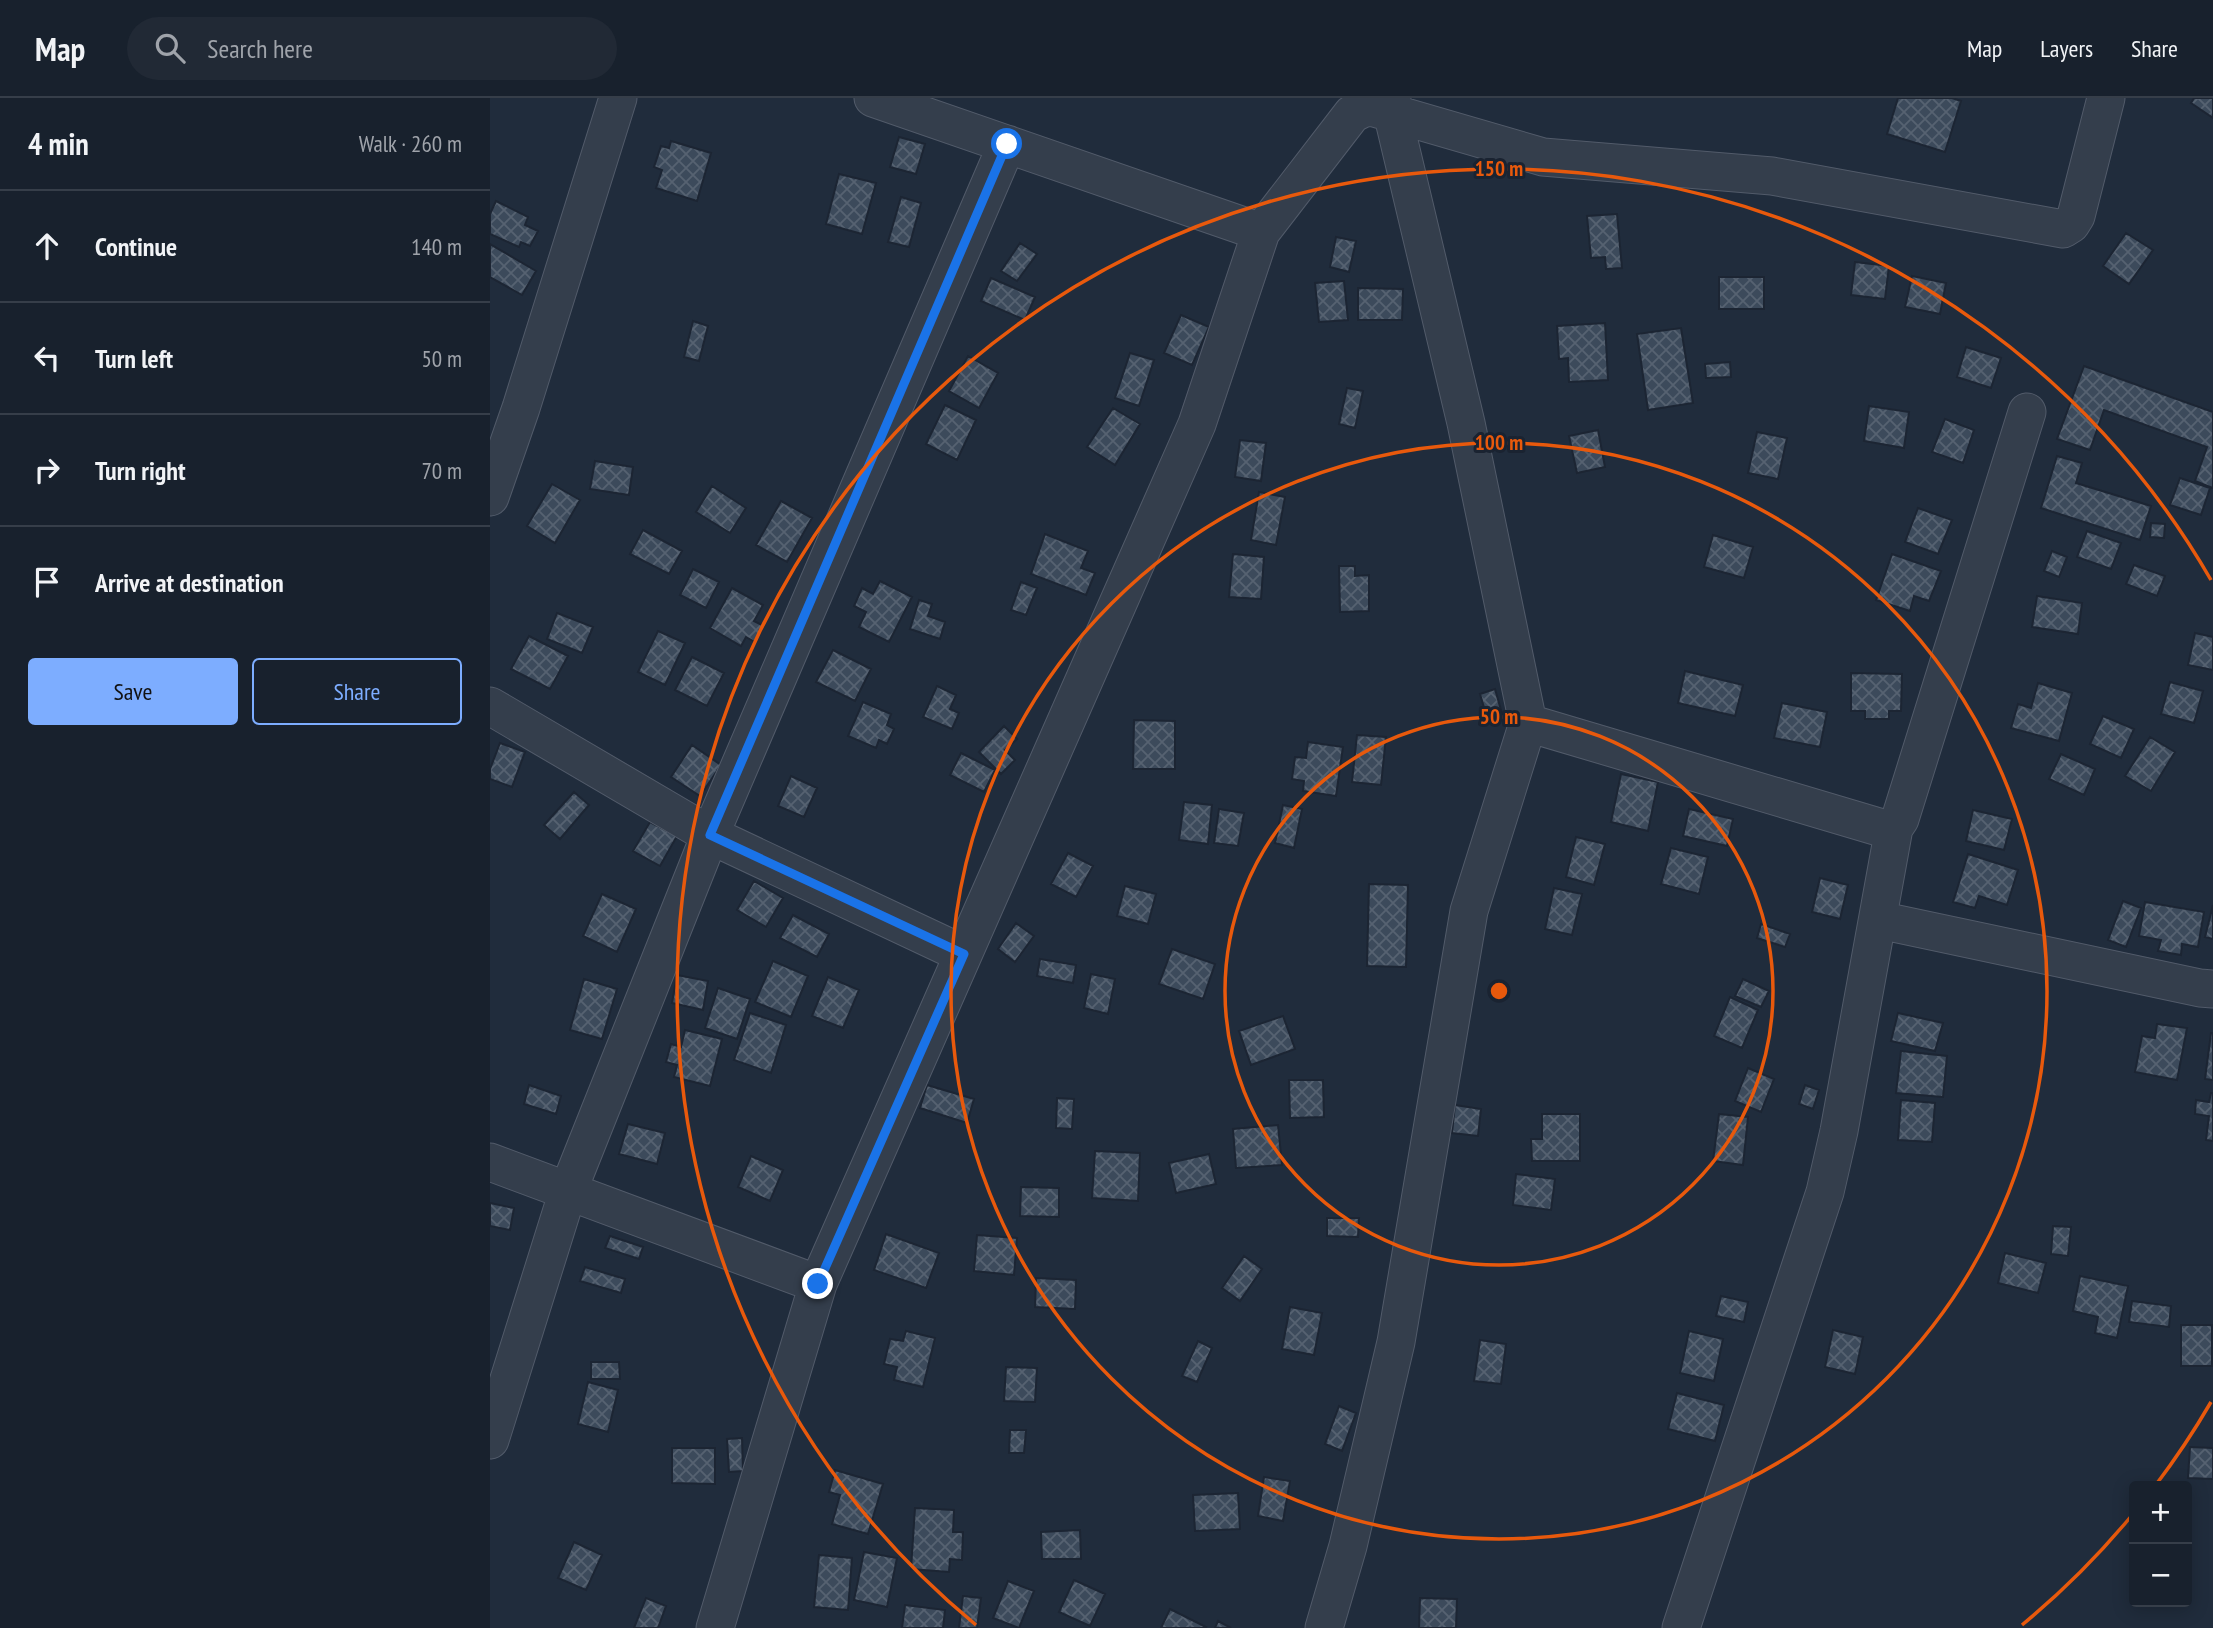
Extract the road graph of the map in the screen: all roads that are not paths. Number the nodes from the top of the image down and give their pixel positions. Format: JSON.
{"nodes":[{"id":1,"x":618,"y":98,"type":"edge"},
{"id":2,"x":873,"y":98,"type":"edge"},
{"id":3,"x":2106,"y":98,"type":"edge"},
{"id":4,"x":1392,"y":105,"type":"edge"},
{"id":5,"x":1007,"y":144,"type":"junction"},
{"id":6,"x":1261,"y":232,"type":"junction"},
{"id":7,"x":2027,"y":412,"type":"dead end"},
{"id":8,"x":490,"y":497,"type":"edge"},
{"id":9,"x":490,"y":706,"type":"edge"},
{"id":10,"x":1528,"y":723,"type":"junction"},
{"id":11,"x":1894,"y":828,"type":"junction"},
{"id":12,"x":710,"y":835,"type":"junction"},
{"id":13,"x":1879,"y":920,"type":"junction"},
{"id":14,"x":964,"y":954,"type":"junction"},
{"id":15,"x":2213,"y":989,"type":"edge"},
{"id":16,"x":490,"y":1162,"type":"edge"},
{"id":17,"x":568,"y":1191,"type":"junction"},
{"id":18,"x":818,"y":1284,"type":"junction"},
{"id":19,"x":490,"y":1440,"type":"edge"},
{"id":20,"x":715,"y":1628,"type":"edge"},
{"id":21,"x":1324,"y":1628,"type":"edge"},
{"id":22,"x":1681,"y":1628,"type":"edge"}],
"edges":[{"from":1,"to":8,"type":"street"},
{"from":2,"to":5,"type":"street"},
{"from":3,"to":4,"type":"street"},
{"from":4,"to":6,"type":"street"},
{"from":4,"to":10,"type":"street"},
{"from":5,"to":6,"type":"street"},
{"from":5,"to":12,"type":"street"},
{"from":6,"to":14,"type":"street"},
{"from":7,"to":11,"type":"street"},
{"from":9,"to":12,"type":"street"},
{"from":10,"to":11,"type":"street"},
{"from":10,"to":21,"type":"street"},
{"from":11,"to":13,"type":"street"},
{"from":12,"to":14,"type":"street"},
{"from":12,"to":17,"type":"street"},
{"from":13,"to":15,"type":"street"},
{"from":13,"to":22,"type":"street"},
{"from":14,"to":18,"type":"street"},
{"from":16,"to":17,"type":"street"},
{"from":17,"to":18,"type":"street"},
{"from":17,"to":19,"type":"street"},
{"from":18,"to":20,"type":"street"}]}
